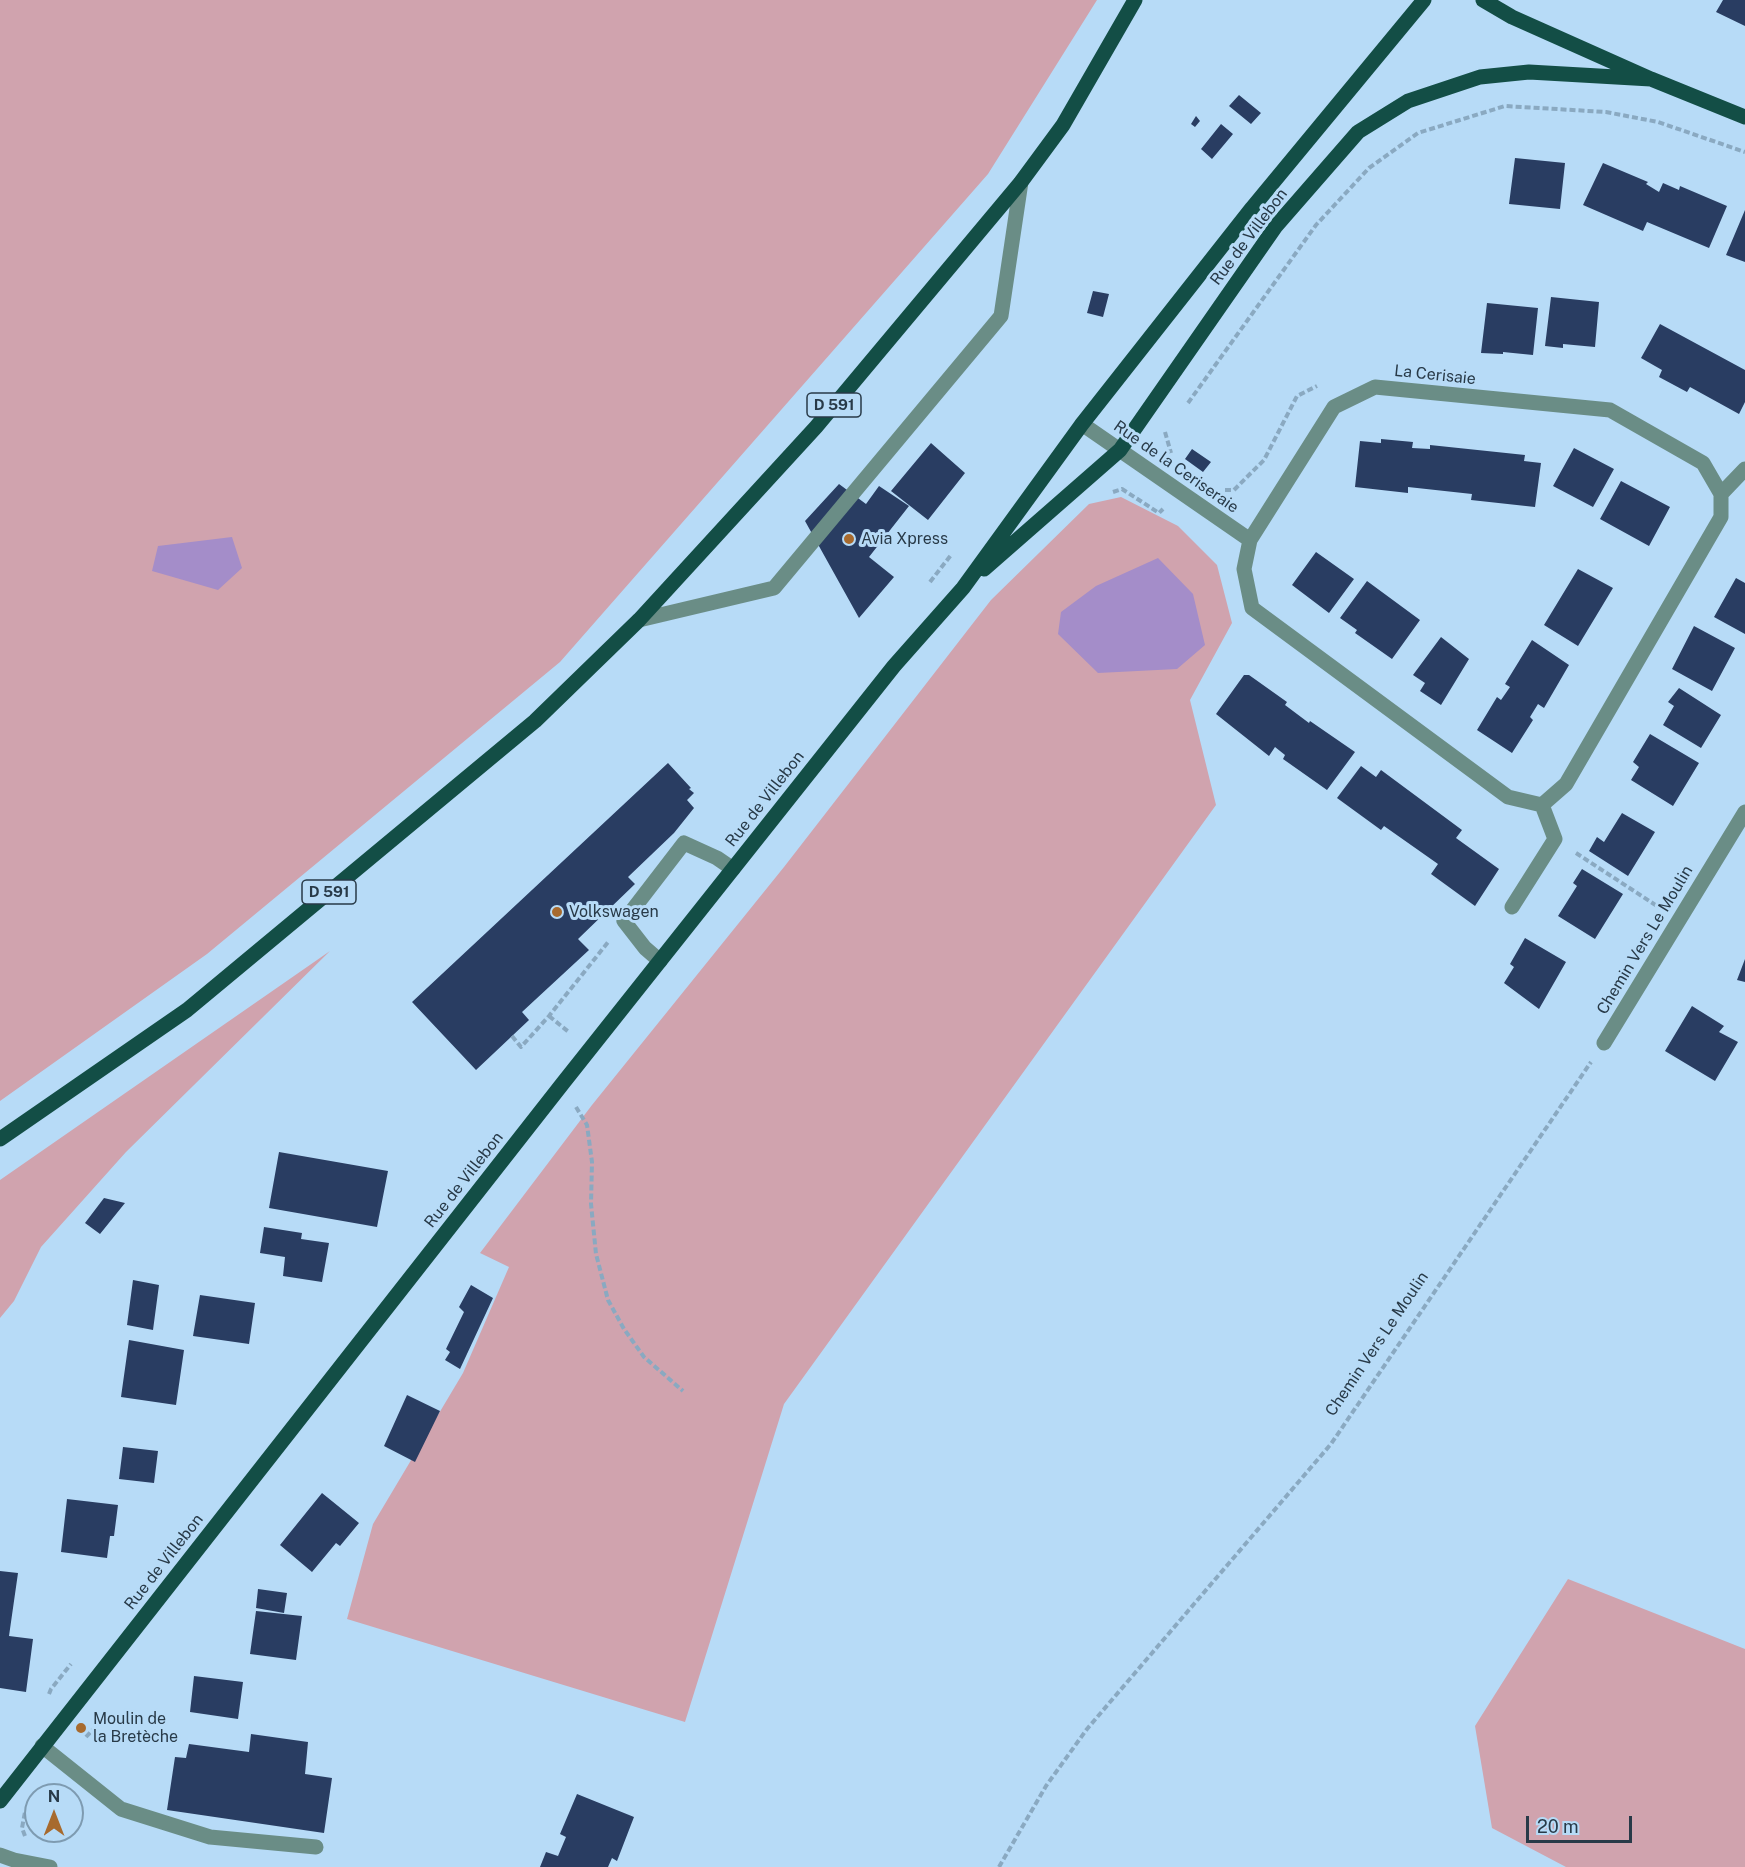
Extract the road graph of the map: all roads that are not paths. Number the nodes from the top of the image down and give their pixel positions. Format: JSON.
{"nodes":[{"id":1,"x":1135,"y":0,"type":"edge"},
{"id":2,"x":1424,"y":0,"type":"edge"},
{"id":3,"x":1484,"y":0,"type":"edge"},
{"id":4,"x":1651,"y":79,"type":"junction"},
{"id":5,"x":1745,"y":117,"type":"edge"},
{"id":6,"x":1021,"y":182,"type":"junction"},
{"id":7,"x":1082,"y":424,"type":"junction"},
{"id":8,"x":1119,"y":450,"type":"junction"},
{"id":9,"x":1745,"y":469,"type":"edge"},
{"id":10,"x":1720,"y":494,"type":"junction"},
{"id":11,"x":1250,"y":540,"type":"junction"},
{"id":12,"x":963,"y":588,"type":"junction"},
{"id":13,"x":639,"y":620,"type":"junction"},
{"id":14,"x":1542,"y":805,"type":"junction"},
{"id":15,"x":1745,"y":812,"type":"edge"},
{"id":16,"x":732,"y":869,"type":"junction"},
{"id":17,"x":1512,"y":907,"type":"dead end"},
{"id":18,"x":660,"y":961,"type":"junction"},
{"id":19,"x":1604,"y":1043,"type":"road end"},
{"id":20,"x":0,"y":1139,"type":"edge"},
{"id":21,"x":42,"y":1746,"type":"junction"},
{"id":22,"x":0,"y":1801,"type":"edge"},
{"id":23,"x":316,"y":1847,"type":"dead end"},
{"id":24,"x":0,"y":1855,"type":"edge"},
{"id":25,"x":50,"y":1867,"type":"edge"}],
"edges":[{"from":1,"to":6,"type":"main road","number":"D 591"},
{"from":2,"to":7,"type":"main road","name":"Rue de Villebon"},
{"from":3,"to":4,"type":"main road","name":"Rue de Villebon"},
{"from":4,"to":5,"type":"main road","name":"Rue de Villebon"},
{"from":4,"to":8,"type":"main road","name":"Rue de Villebon"},
{"from":6,"to":13,"type":"main road","number":"D 591"},
{"from":6,"to":13,"type":"street"},
{"from":7,"to":8,"type":"street","name":"Rue de la Ceriseraie"},
{"from":7,"to":12,"type":"main road","name":"Rue de Villebon"},
{"from":8,"to":11,"type":"street","name":"Rue de la Ceriseraie"},
{"from":8,"to":12,"type":"main road","name":"Rue de Villebon"},
{"from":9,"to":10,"type":"street"},
{"from":10,"to":11,"type":"street","name":"La Cerisaie"},
{"from":10,"to":14,"type":"street"},
{"from":11,"to":14,"type":"street","name":"La Cerisaie"},
{"from":12,"to":16,"type":"main road","name":"Rue de Villebon"},
{"from":13,"to":20,"type":"main road","number":"D 591"},
{"from":14,"to":17,"type":"street"},
{"from":15,"to":19,"type":"street","name":"Chemin Vers Le Moulin"},
{"from":16,"to":18,"type":"main road","name":"Rue de Villebon"},
{"from":16,"to":18,"type":"street"},
{"from":18,"to":21,"type":"main road","name":"Rue de Villebon"},
{"from":21,"to":22,"type":"main road","name":"Rue de Villebon"},
{"from":21,"to":23,"type":"street"},
{"from":24,"to":25,"type":"street"}]}
